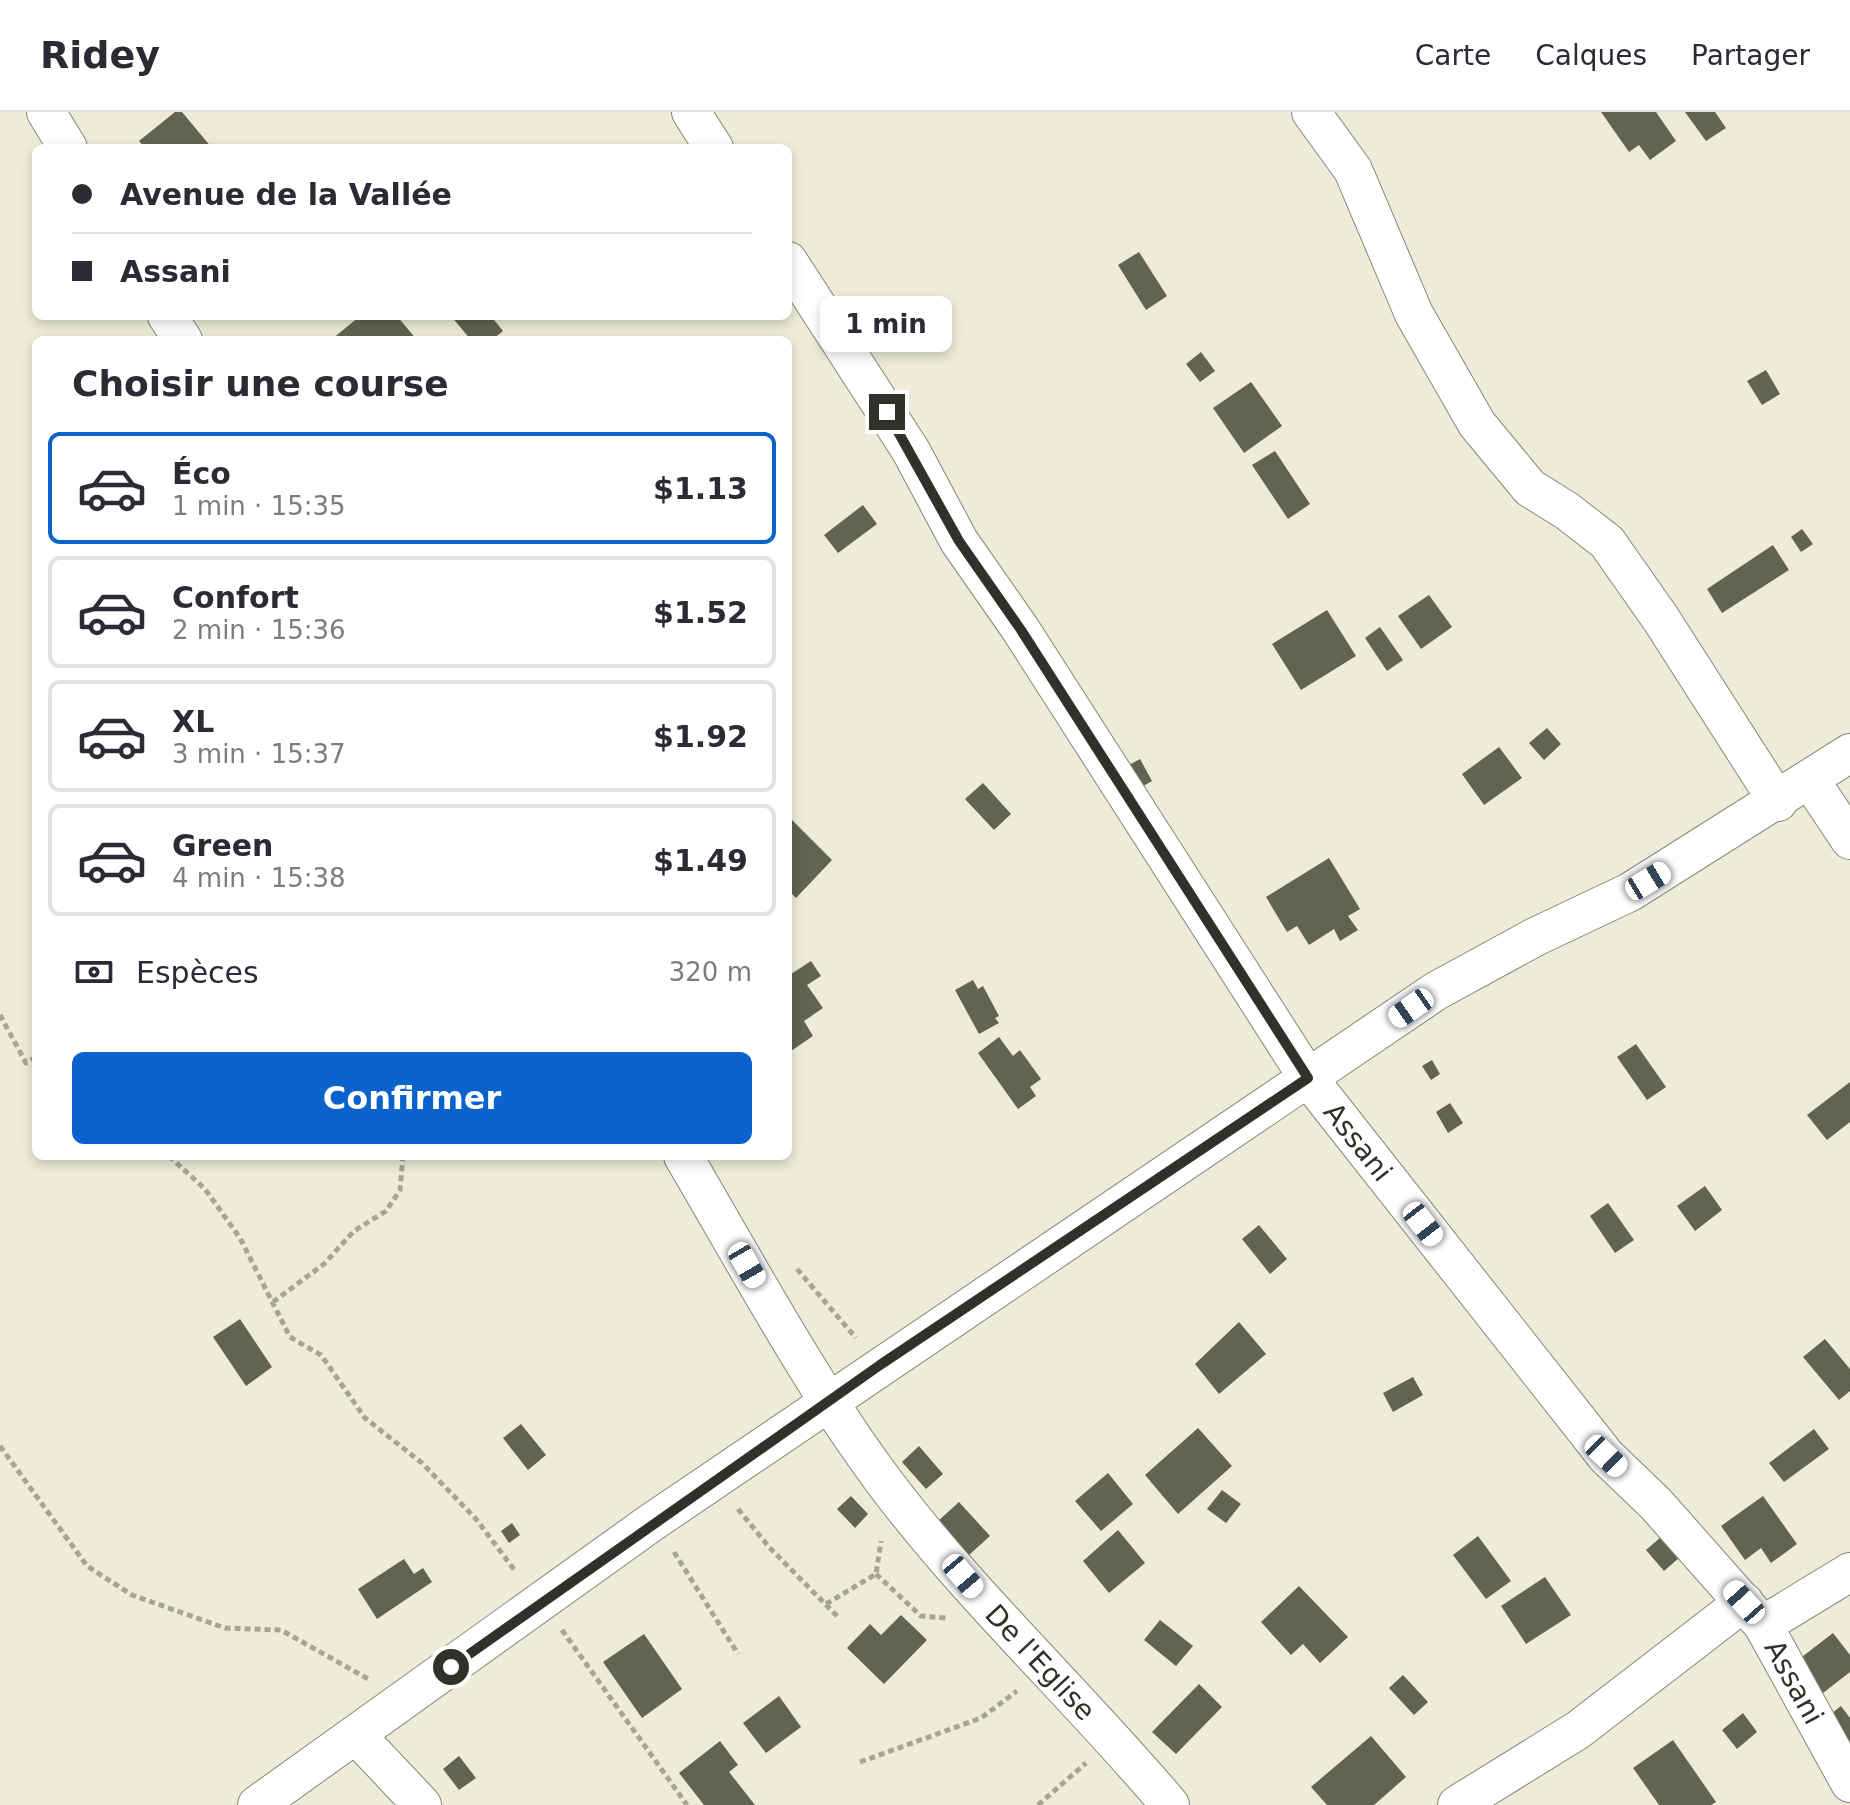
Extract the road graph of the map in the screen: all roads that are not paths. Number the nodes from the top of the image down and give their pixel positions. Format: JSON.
{"nodes":[{"id":1,"x":46,"y":112,"type":"edge"},
{"id":2,"x":691,"y":112,"type":"edge"},
{"id":3,"x":1311,"y":112,"type":"edge"},
{"id":4,"x":66,"y":144,"type":"edge"},
{"id":5,"x":711,"y":144,"type":"edge"},
{"id":6,"x":792,"y":267,"type":"edge"},
{"id":7,"x":1850,"y":753,"type":"edge"},
{"id":8,"x":1810,"y":780,"type":"junction"},
{"id":9,"x":1778,"y":802,"type":"junction"},
{"id":10,"x":1850,"y":840,"type":"edge"},
{"id":11,"x":1308,"y":1078,"type":"junction"},
{"id":12,"x":685,"y":1160,"type":"edge"},
{"id":13,"x":826,"y":1402,"type":"junction"},
{"id":14,"x":1850,"y":1572,"type":"edge"},
{"id":15,"x":1753,"y":1614,"type":"junction"},
{"id":16,"x":356,"y":1735,"type":"junction"},
{"id":17,"x":1850,"y":1783,"type":"edge"},
{"id":18,"x":257,"y":1805,"type":"edge"},
{"id":19,"x":422,"y":1805,"type":"edge"},
{"id":20,"x":1170,"y":1805,"type":"edge"},
{"id":21,"x":1457,"y":1805,"type":"edge"}],
"edges":[{"from":1,"to":4,"type":"street"},
{"from":2,"to":5,"type":"street"},
{"from":3,"to":9,"type":"street"},
{"from":6,"to":11,"type":"street","name":"Assani"},
{"from":7,"to":8,"type":"street"},
{"from":8,"to":9,"type":"street"},
{"from":8,"to":10,"type":"street"},
{"from":9,"to":11,"type":"street"},
{"from":11,"to":13,"type":"street"},
{"from":11,"to":15,"type":"street","name":"Assani"},
{"from":12,"to":13,"type":"street","name":"De l'Eglise"},
{"from":13,"to":16,"type":"street"},
{"from":13,"to":20,"type":"street","name":"De l'Eglise"},
{"from":14,"to":15,"type":"street"},
{"from":15,"to":17,"type":"street","name":"Assani"},
{"from":15,"to":21,"type":"street"},
{"from":16,"to":18,"type":"street"},
{"from":16,"to":19,"type":"street"}]}
